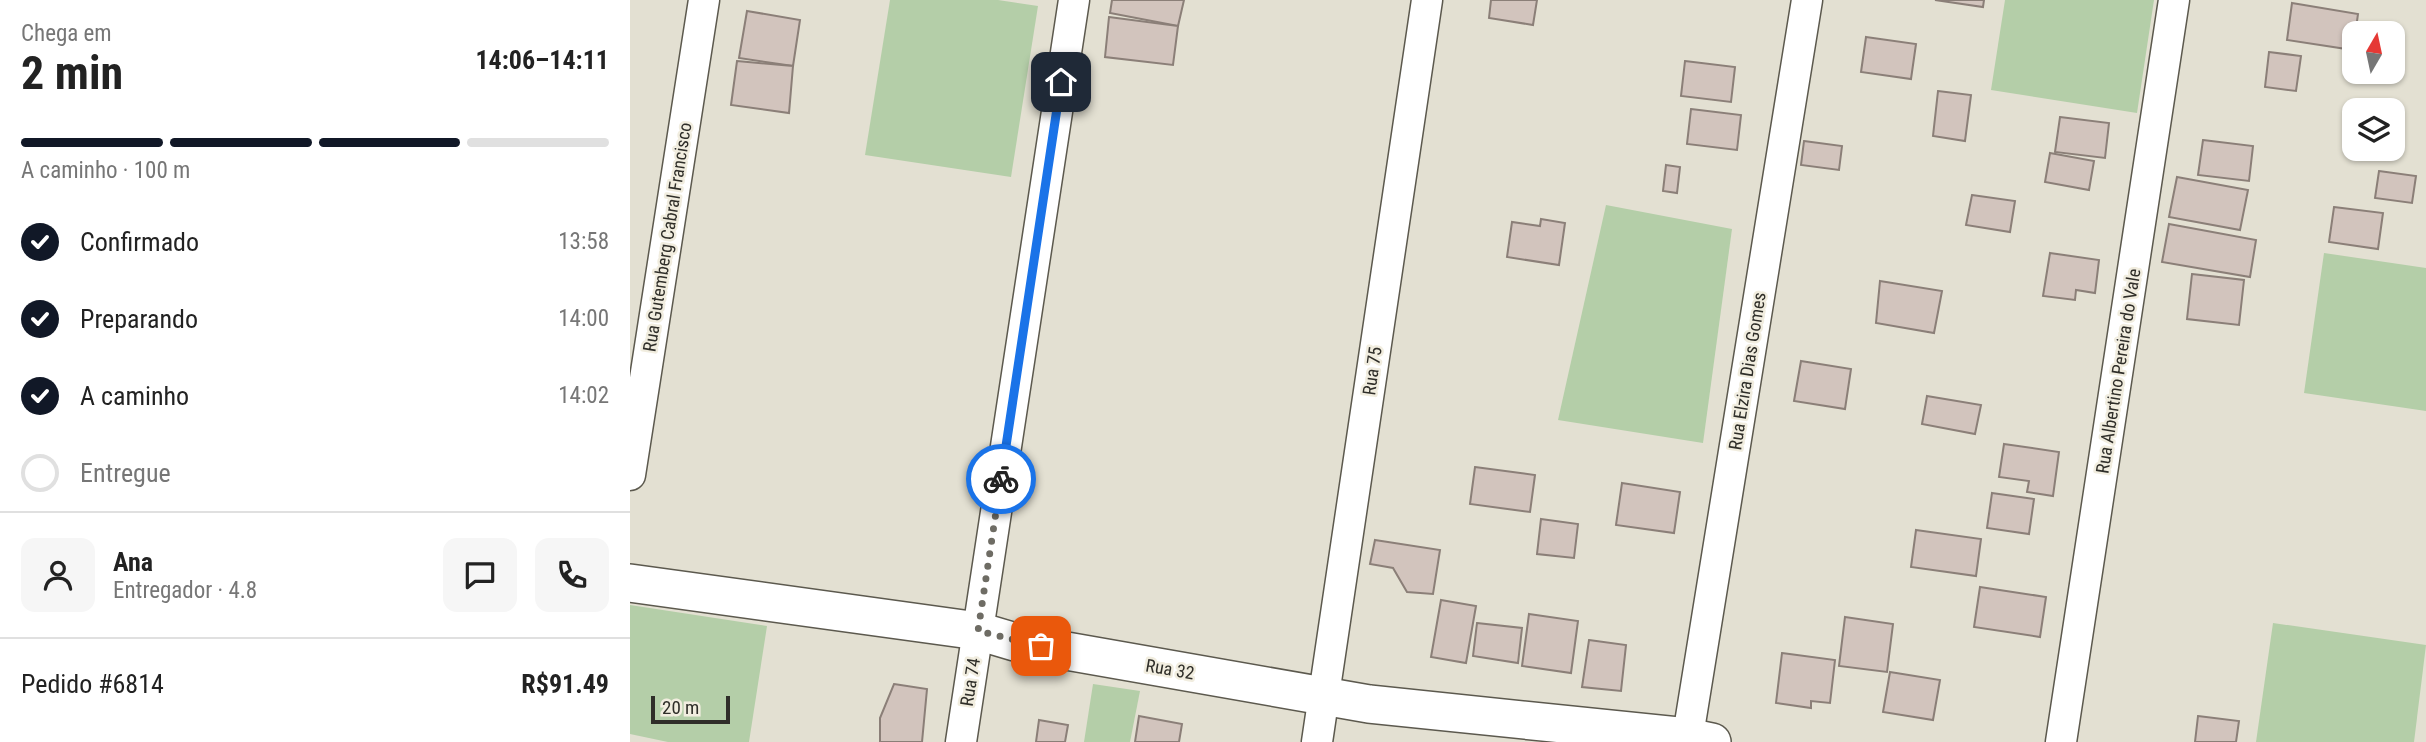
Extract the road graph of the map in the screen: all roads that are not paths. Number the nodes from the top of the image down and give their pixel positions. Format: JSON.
{"nodes":[{"id":1,"x":704,"y":0,"type":"edge"},
{"id":2,"x":1074,"y":0,"type":"edge"},
{"id":3,"x":1427,"y":0,"type":"edge"},
{"id":4,"x":1807,"y":0,"type":"edge"},
{"id":5,"x":2174,"y":0,"type":"edge"},
{"id":6,"x":630,"y":475,"type":"edge"},
{"id":7,"x":630,"y":583,"type":"edge"},
{"id":8,"x":978,"y":631,"type":"junction"},
{"id":9,"x":1324,"y":695,"type":"junction"},
{"id":10,"x":1696,"y":740,"type":"edge"},
{"id":11,"x":961,"y":742,"type":"edge"},
{"id":12,"x":1317,"y":742,"type":"edge"},
{"id":13,"x":2061,"y":742,"type":"edge"}],
"edges":[{"from":1,"to":6,"type":"street","name":"Rua Gutemberg Cabral Francisco"},
{"from":2,"to":8,"type":"street","name":"Rua 74"},
{"from":3,"to":9,"type":"street","name":"Rua 75"},
{"from":4,"to":10,"type":"street","name":"Rua Elzira Dias Gomes"},
{"from":5,"to":13,"type":"street","name":"Rua Albertino Pereira do Vale"},
{"from":7,"to":8,"type":"main road","name":"Rua 32"},
{"from":8,"to":9,"type":"main road","name":"Rua 32"},
{"from":8,"to":11,"type":"street","name":"Rua 74"},
{"from":9,"to":10,"type":"main road","name":"Rua 32"},
{"from":9,"to":12,"type":"street","name":"Rua 75"}]}
